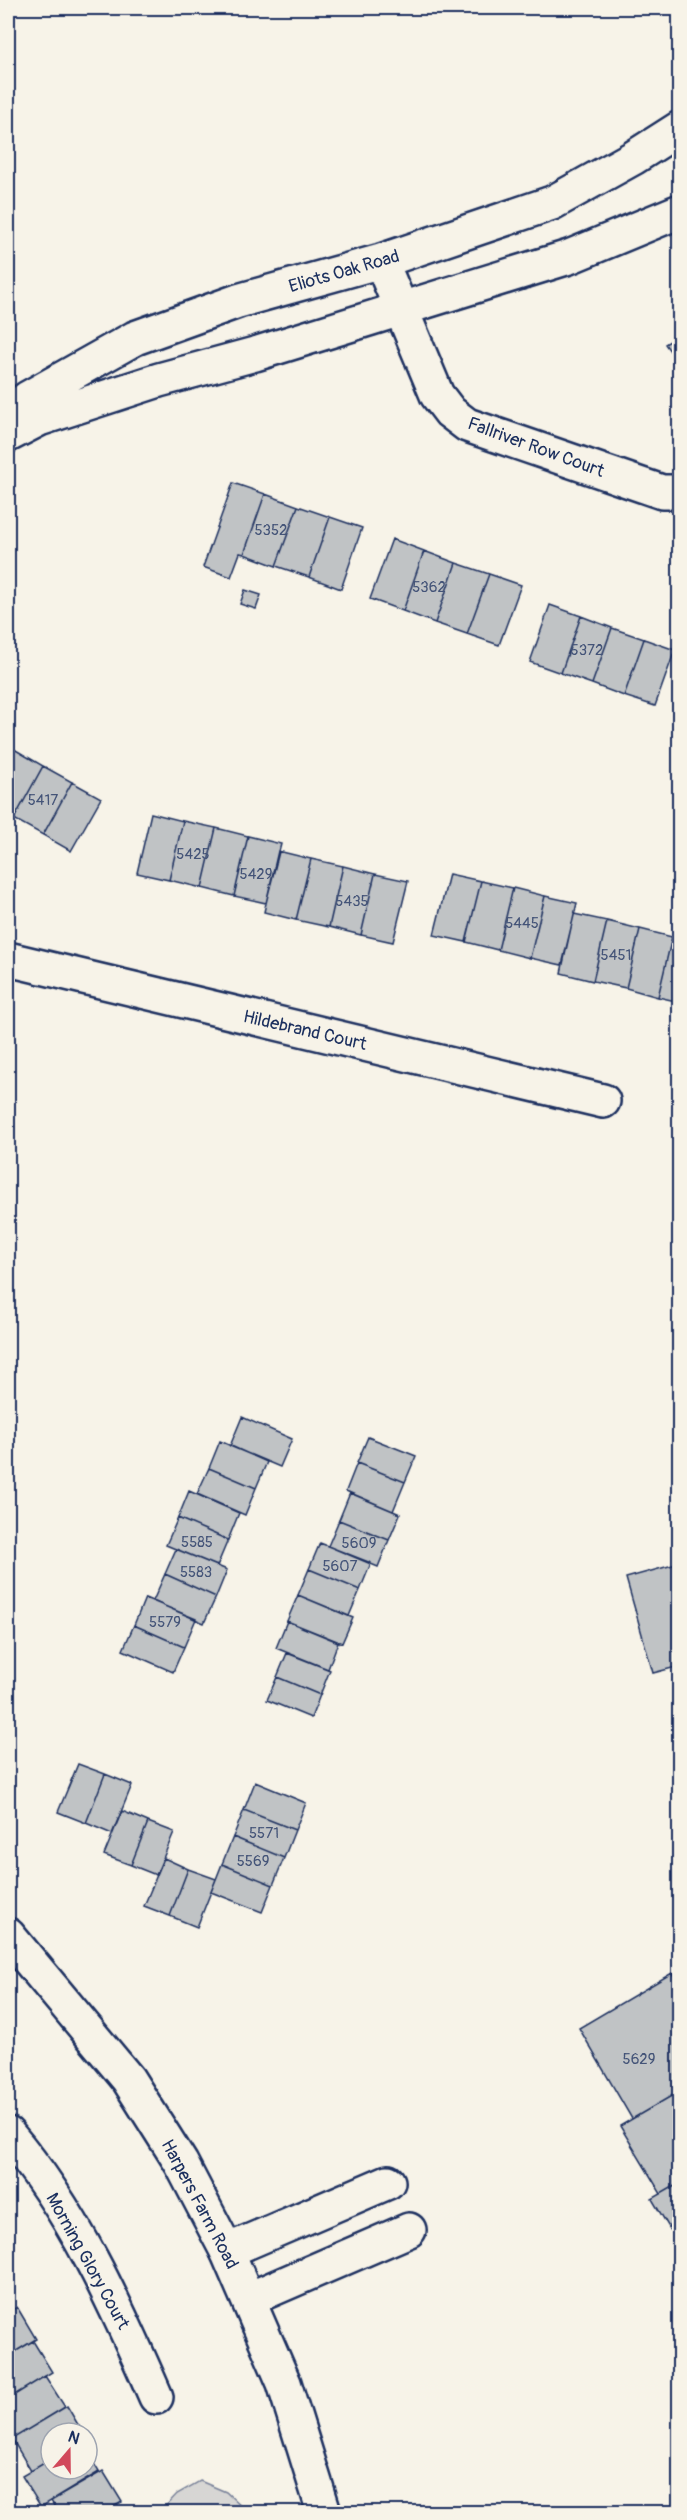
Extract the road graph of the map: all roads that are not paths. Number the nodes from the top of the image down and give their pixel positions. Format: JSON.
{"nodes":[{"id":1,"x":680,"y":128,"type":"edge"},
{"id":2,"x":680,"y":211,"type":"edge"},
{"id":3,"x":381,"y":261,"type":"junction"},
{"id":4,"x":402,"y":309,"type":"junction"},
{"id":5,"x":8,"y":413,"type":"edge"},
{"id":6,"x":8,"y":435,"type":"edge"},
{"id":7,"x":680,"y":492,"type":"edge"},
{"id":8,"x":8,"y":959,"type":"edge"},
{"id":9,"x":603,"y":1101,"type":"dead end"},
{"id":10,"x":11,"y":1944,"type":"edge"},
{"id":11,"x":8,"y":2134,"type":"edge"},
{"id":12,"x":388,"y":2181,"type":"dead end"},
{"id":13,"x":409,"y":2230,"type":"dead end"},
{"id":14,"x":227,"y":2252,"type":"junction"},
{"id":15,"x":249,"y":2299,"type":"junction"},
{"id":16,"x":156,"y":2397,"type":"dead end"},
{"id":17,"x":324,"y":2512,"type":"edge"}],
"edges":[{"from":1,"to":3,"type":"street","name":"Eliots Oak Road"},
{"from":2,"to":4,"type":"street"},
{"from":3,"to":4,"type":"street","name":"Fallriver Row Court"},
{"from":3,"to":5,"type":"street","name":"Eliots Oak Road"},
{"from":4,"to":6,"type":"street"},
{"from":4,"to":7,"type":"street","name":"Fallriver Row Court"},
{"from":8,"to":9,"type":"street","name":"Hildebrand Court"},
{"from":10,"to":14,"type":"street","name":"Harpers Farm Road"},
{"from":11,"to":16,"type":"street","name":"Morning Glory Court"},
{"from":12,"to":14,"type":"street"},
{"from":13,"to":15,"type":"street"},
{"from":14,"to":15,"type":"street","name":"Harpers Farm Road"},
{"from":15,"to":17,"type":"street","name":"Harpers Farm Road"}]}
